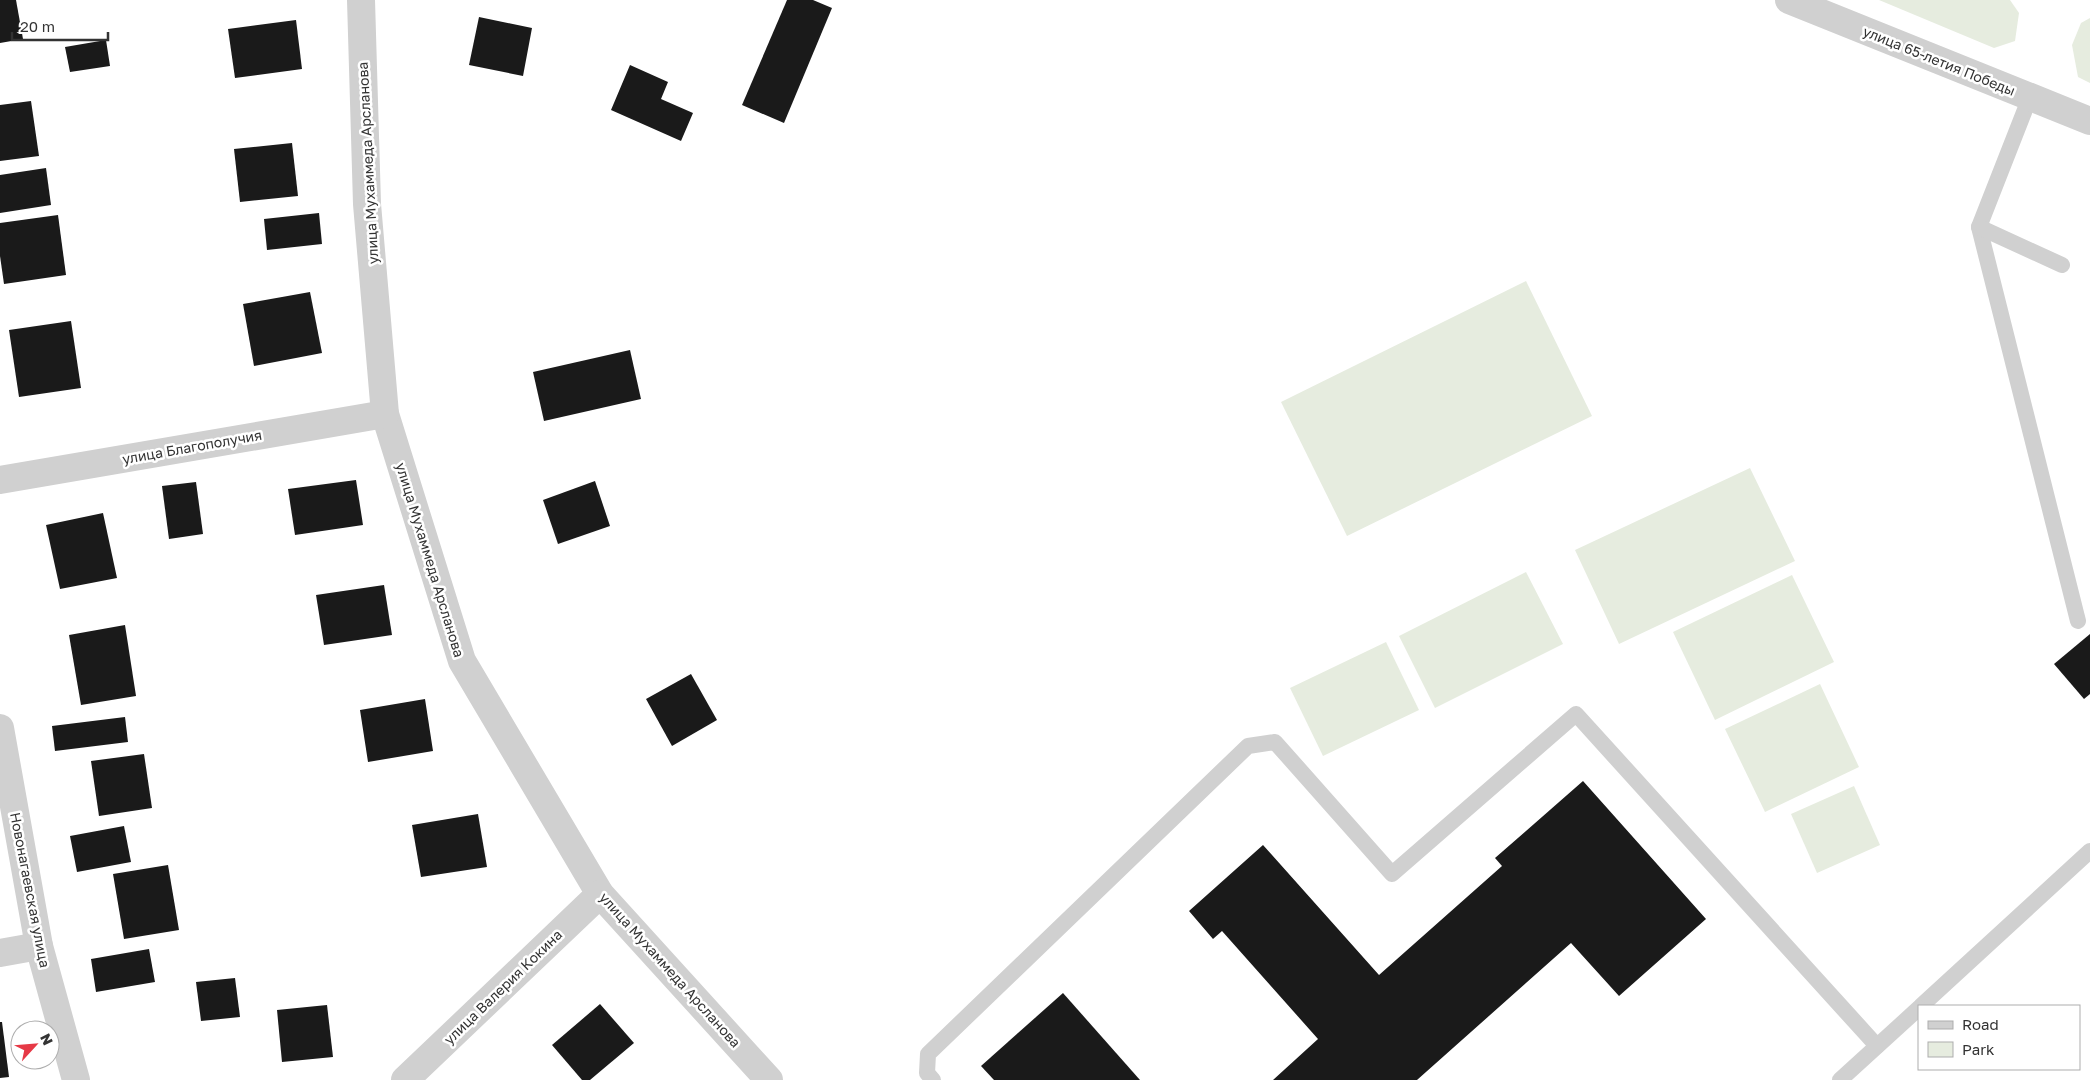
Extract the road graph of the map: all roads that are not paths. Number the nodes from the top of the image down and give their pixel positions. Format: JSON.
{"nodes":[{"id":1,"x":361,"y":0,"type":"edge"},
{"id":2,"x":1789,"y":0,"type":"edge"},
{"id":3,"x":2030,"y":97,"type":"junction"},
{"id":4,"x":2090,"y":121,"type":"edge"},
{"id":5,"x":1979,"y":226,"type":"junction"},
{"id":6,"x":2062,"y":265,"type":"dead end"},
{"id":7,"x":385,"y":414,"type":"junction"},
{"id":8,"x":0,"y":480,"type":"edge"},
{"id":9,"x":2078,"y":621,"type":"dead end"},
{"id":10,"x":0,"y":728,"type":"edge"},
{"id":11,"x":2090,"y":851,"type":"edge"},
{"id":12,"x":600,"y":894,"type":"junction"},
{"id":13,"x":39,"y":946,"type":"junction"},
{"id":14,"x":0,"y":953,"type":"edge"},
{"id":15,"x":1922,"y":1005,"type":"edge"},
{"id":16,"x":1918,"y":1009,"type":"edge"},
{"id":17,"x":1877,"y":1046,"type":"junction"},
{"id":18,"x":76,"y":1080,"type":"edge"},
{"id":19,"x":405,"y":1080,"type":"edge"},
{"id":20,"x":769,"y":1080,"type":"edge"},
{"id":21,"x":933,"y":1080,"type":"edge"},
{"id":22,"x":1840,"y":1080,"type":"edge"}],
"edges":[{"from":1,"to":7,"type":"street","name":"улица Мухаммеда Арсланова"},
{"from":2,"to":3,"type":"street","name":"улица 65-летия Победы"},
{"from":3,"to":4,"type":"street","name":"улица 65-летия Победы"},
{"from":3,"to":5,"type":"lane"},
{"from":5,"to":6,"type":"lane"},
{"from":5,"to":9,"type":"lane"},
{"from":7,"to":8,"type":"street","name":"улица Благополучия"},
{"from":7,"to":12,"type":"street","name":"улица Мухаммеда Арсланова"},
{"from":10,"to":13,"type":"street","name":"Новонагаевская улица"},
{"from":11,"to":15,"type":"lane"},
{"from":12,"to":19,"type":"street","name":"улица Валерия Кокина"},
{"from":12,"to":20,"type":"street","name":"улица Мухаммеда Арсланова"},
{"from":13,"to":14,"type":"street"},
{"from":13,"to":18,"type":"street","name":"Новонагаевская улица"},
{"from":16,"to":17,"type":"lane"},
{"from":17,"to":21,"type":"lane"},
{"from":17,"to":22,"type":"lane"}]}
